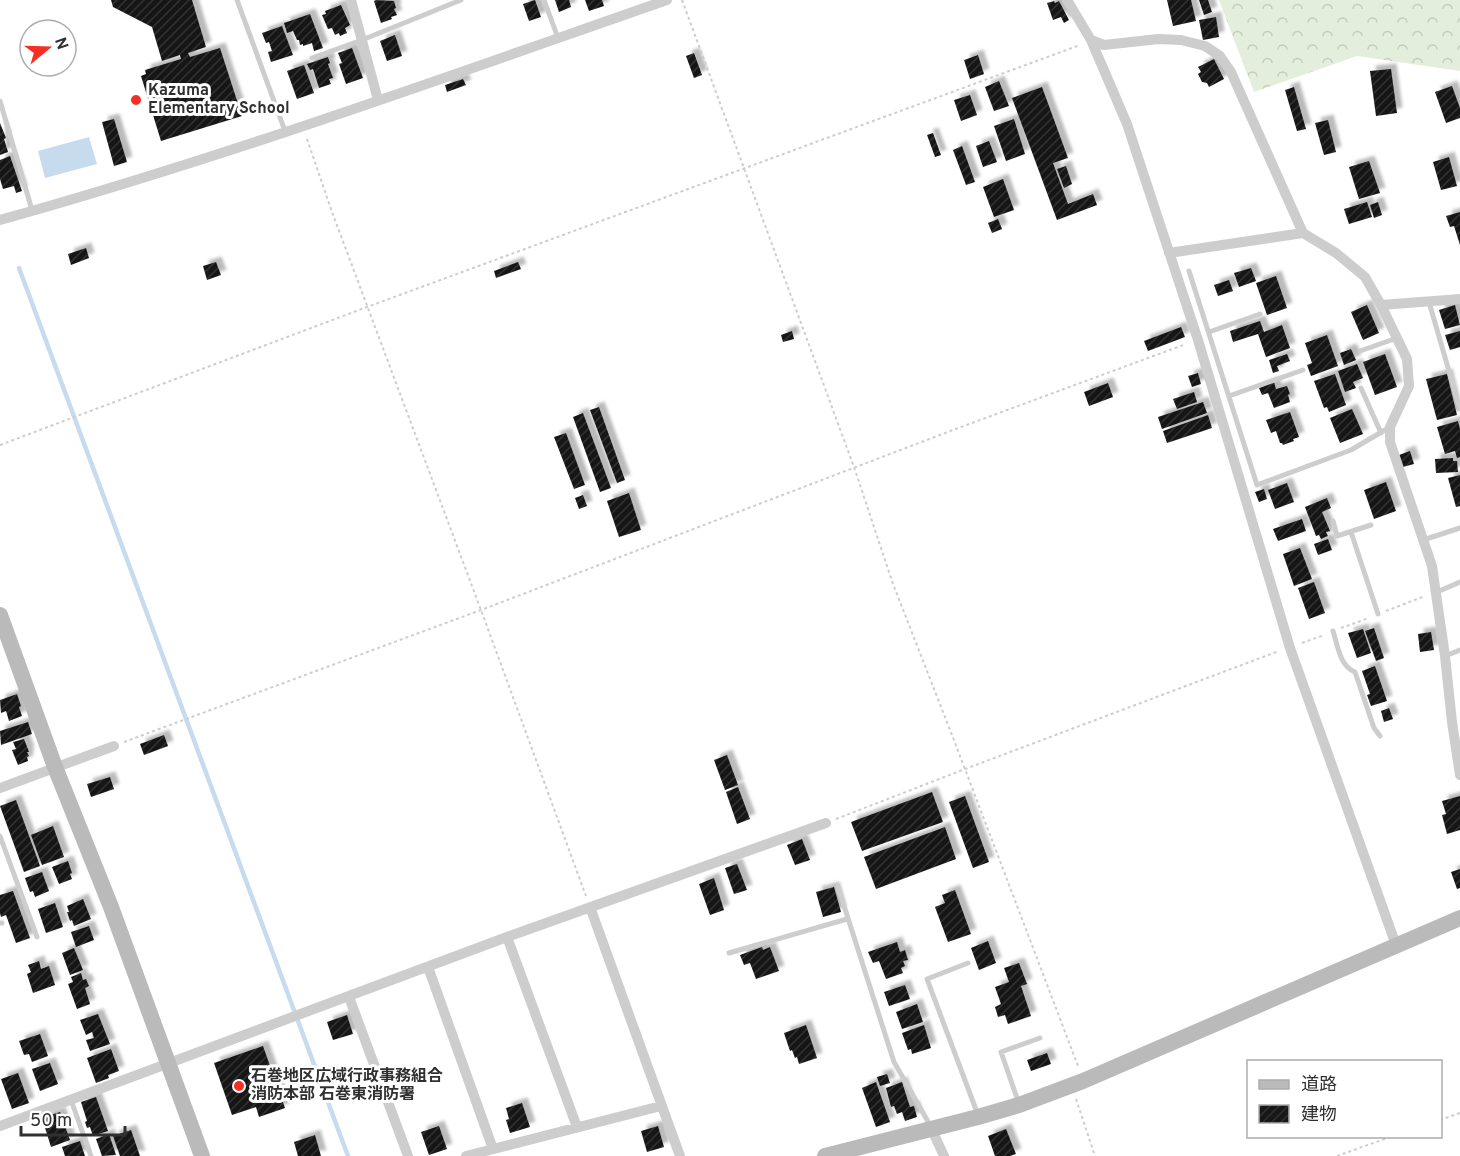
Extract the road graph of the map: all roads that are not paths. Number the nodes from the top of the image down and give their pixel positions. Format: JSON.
{"nodes":[{"id":1,"x":237,"y":0,"type":"edge"},
{"id":2,"x":352,"y":0,"type":"edge"},
{"id":3,"x":461,"y":0,"type":"edge"},
{"id":4,"x":544,"y":0,"type":"edge"},
{"id":5,"x":667,"y":0,"type":"edge"},
{"id":6,"x":1067,"y":0,"type":"edge"},
{"id":7,"x":446,"y":3,"type":"edge"},
{"id":8,"x":558,"y":38,"type":"junction"},
{"id":9,"x":362,"y":40,"type":"junction"},
{"id":10,"x":1091,"y":40,"type":"junction"},
{"id":11,"x":312,"y":58,"type":"dead end"},
{"id":12,"x":378,"y":100,"type":"junction"},
{"id":13,"x":0,"y":101,"type":"edge"},
{"id":14,"x":286,"y":133,"type":"junction"},
{"id":15,"x":32,"y":210,"type":"junction"},
{"id":16,"x":0,"y":220,"type":"edge"},
{"id":17,"x":1303,"y":233,"type":"junction"},
{"id":18,"x":1169,"y":253,"type":"junction"},
{"id":19,"x":1189,"y":271,"type":"dead end"},
{"id":20,"x":1460,"y":299,"type":"edge"},
{"id":21,"x":1429,"y":302,"type":"junction"},
{"id":22,"x":1381,"y":305,"type":"junction"},
{"id":23,"x":1260,"y":314,"type":"dead end"},
{"id":24,"x":1209,"y":332,"type":"junction"},
{"id":25,"x":1397,"y":338,"type":"junction"},
{"id":26,"x":1360,"y":351,"type":"dead end"},
{"id":27,"x":1303,"y":370,"type":"dead end"},
{"id":28,"x":1361,"y":388,"type":"dead end"},
{"id":29,"x":1229,"y":396,"type":"junction"},
{"id":30,"x":1460,"y":409,"type":"edge"},
{"id":31,"x":1385,"y":430,"type":"junction"},
{"id":32,"x":1333,"y":521,"type":"dead end"},
{"id":33,"x":1371,"y":525,"type":"dead end"},
{"id":34,"x":1460,"y":528,"type":"edge"},
{"id":35,"x":1351,"y":532,"type":"junction"},
{"id":36,"x":1423,"y":540,"type":"junction"},
{"id":37,"x":1460,"y":582,"type":"edge"},
{"id":38,"x":1437,"y":592,"type":"junction"},
{"id":39,"x":1378,"y":614,"type":"road end"},
{"id":40,"x":0,"y":615,"type":"edge"},
{"id":41,"x":1333,"y":631,"type":"road end"},
{"id":42,"x":1460,"y":650,"type":"edge"},
{"id":43,"x":1445,"y":656,"type":"junction"},
{"id":44,"x":1380,"y":736,"type":"dead end"},
{"id":45,"x":114,"y":746,"type":"road end"},
{"id":46,"x":55,"y":767,"type":"junction"},
{"id":47,"x":1460,"y":775,"type":"edge"},
{"id":48,"x":0,"y":788,"type":"edge"},
{"id":49,"x":826,"y":823,"type":"road end"},
{"id":50,"x":0,"y":836,"type":"edge"},
{"id":51,"x":838,"y":886,"type":"dead end"},
{"id":52,"x":590,"y":907,"type":"junction"},
{"id":53,"x":1460,"y":918,"type":"edge"},
{"id":54,"x":847,"y":919,"type":"junction"},
{"id":55,"x":37,"y":937,"type":"dead end"},
{"id":56,"x":507,"y":937,"type":"junction"},
{"id":57,"x":1396,"y":945,"type":"junction"},
{"id":58,"x":729,"y":953,"type":"dead end"},
{"id":59,"x":968,"y":963,"type":"dead end"},
{"id":60,"x":428,"y":967,"type":"junction"},
{"id":61,"x":349,"y":997,"type":"junction"},
{"id":62,"x":1040,"y":1038,"type":"dead end"},
{"id":63,"x":168,"y":1063,"type":"junction"},
{"id":64,"x":71,"y":1100,"type":"junction"},
{"id":65,"x":1019,"y":1105,"type":"junction"},
{"id":66,"x":661,"y":1106,"type":"junction"},
{"id":67,"x":978,"y":1117,"type":"junction"},
{"id":68,"x":0,"y":1126,"type":"edge"},
{"id":69,"x":577,"y":1127,"type":"junction"},
{"id":70,"x":932,"y":1130,"type":"junction"},
{"id":71,"x":493,"y":1149,"type":"junction"},
{"id":72,"x":92,"y":1156,"type":"edge"},
{"id":73,"x":202,"y":1156,"type":"edge"},
{"id":74,"x":408,"y":1156,"type":"edge"},
{"id":75,"x":466,"y":1156,"type":"edge"},
{"id":76,"x":680,"y":1156,"type":"edge"},
{"id":77,"x":825,"y":1156,"type":"edge"},
{"id":78,"x":944,"y":1156,"type":"edge"}],
"edges":[{"from":1,"to":14,"type":"lane"},
{"from":2,"to":9,"type":"street"},
{"from":3,"to":7,"type":"lane"},
{"from":4,"to":8,"type":"lane"},
{"from":5,"to":8,"type":"street"},
{"from":6,"to":10,"type":"street"},
{"from":7,"to":9,"type":"lane"},
{"from":8,"to":12,"type":"street"},
{"from":9,"to":11,"type":"lane"},
{"from":9,"to":12,"type":"street"},
{"from":10,"to":17,"type":"street"},
{"from":10,"to":18,"type":"street"},
{"from":12,"to":14,"type":"street"},
{"from":13,"to":15,"type":"lane"},
{"from":14,"to":15,"type":"street"},
{"from":15,"to":16,"type":"street"},
{"from":17,"to":18,"type":"street"},
{"from":17,"to":22,"type":"street"},
{"from":18,"to":57,"type":"street"},
{"from":19,"to":24,"type":"lane"},
{"from":20,"to":21,"type":"street"},
{"from":21,"to":22,"type":"street"},
{"from":21,"to":30,"type":"lane"},
{"from":22,"to":25,"type":"street"},
{"from":23,"to":24,"type":"lane"},
{"from":24,"to":29,"type":"lane"},
{"from":25,"to":26,"type":"lane"},
{"from":25,"to":31,"type":"street"},
{"from":27,"to":29,"type":"lane"},
{"from":28,"to":31,"type":"lane"},
{"from":29,"to":31,"type":"lane"},
{"from":31,"to":36,"type":"street"},
{"from":32,"to":35,"type":"lane"},
{"from":33,"to":35,"type":"lane"},
{"from":34,"to":36,"type":"lane"},
{"from":35,"to":39,"type":"lane"},
{"from":36,"to":38,"type":"street"},
{"from":37,"to":38,"type":"lane"},
{"from":38,"to":43,"type":"street"},
{"from":40,"to":46,"type":"street"},
{"from":41,"to":44,"type":"lane"},
{"from":42,"to":43,"type":"lane"},
{"from":43,"to":47,"type":"street"},
{"from":45,"to":46,"type":"street"},
{"from":46,"to":48,"type":"street"},
{"from":46,"to":63,"type":"street"},
{"from":49,"to":52,"type":"street"},
{"from":50,"to":55,"type":"lane"},
{"from":51,"to":54,"type":"lane"},
{"from":52,"to":56,"type":"street"},
{"from":52,"to":66,"type":"street"},
{"from":53,"to":57,"type":"street"},
{"from":54,"to":58,"type":"lane"},
{"from":54,"to":70,"type":"lane"},
{"from":56,"to":60,"type":"street"},
{"from":56,"to":69,"type":"street"},
{"from":57,"to":65,"type":"street"},
{"from":59,"to":67,"type":"lane"},
{"from":60,"to":61,"type":"street"},
{"from":60,"to":71,"type":"street"},
{"from":61,"to":63,"type":"street"},
{"from":61,"to":74,"type":"street"},
{"from":62,"to":65,"type":"lane"},
{"from":63,"to":64,"type":"street"},
{"from":63,"to":73,"type":"street"},
{"from":64,"to":68,"type":"street"},
{"from":64,"to":72,"type":"lane"},
{"from":65,"to":67,"type":"street"},
{"from":66,"to":69,"type":"street"},
{"from":66,"to":76,"type":"street"},
{"from":67,"to":70,"type":"street"},
{"from":69,"to":71,"type":"street"},
{"from":70,"to":77,"type":"street"},
{"from":70,"to":78,"type":"street"},
{"from":71,"to":75,"type":"street"}]}
